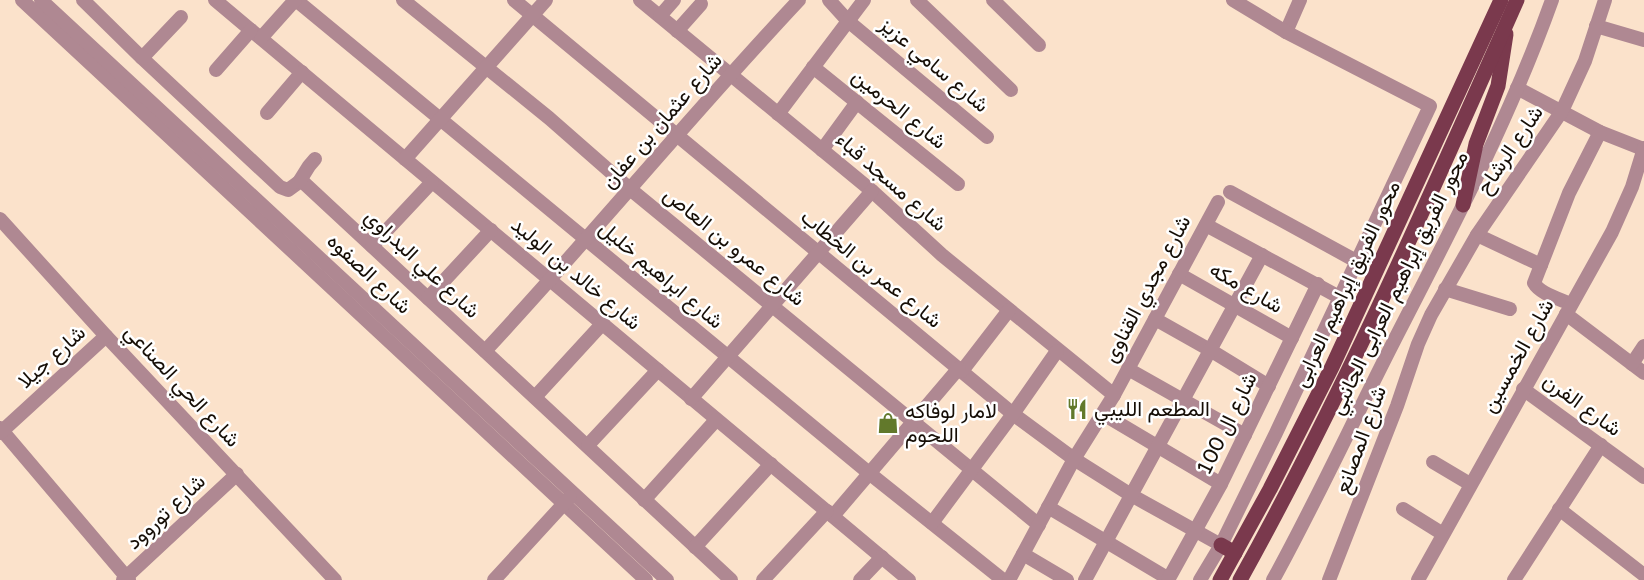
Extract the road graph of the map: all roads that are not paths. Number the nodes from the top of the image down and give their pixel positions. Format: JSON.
{"nodes":[{"id":1,"x":41,"y":0,"type":"edge"},
{"id":2,"x":83,"y":0,"type":"edge"},
{"id":3,"x":215,"y":0,"type":"edge"},
{"id":4,"x":295,"y":0,"type":"edge"},
{"id":5,"x":403,"y":0,"type":"edge"},
{"id":6,"x":514,"y":0,"type":"edge"},
{"id":7,"x":546,"y":0,"type":"edge"},
{"id":8,"x":640,"y":0,"type":"edge"},
{"id":9,"x":674,"y":0,"type":"edge"},
{"id":10,"x":799,"y":0,"type":"edge"},
{"id":11,"x":829,"y":0,"type":"edge"},
{"id":12,"x":864,"y":0,"type":"edge"},
{"id":13,"x":917,"y":0,"type":"edge"},
{"id":14,"x":993,"y":0,"type":"edge"},
{"id":15,"x":1233,"y":0,"type":"edge"},
{"id":16,"x":1300,"y":0,"type":"edge"},
{"id":17,"x":1501,"y":0,"type":"edge"},
{"id":18,"x":1517,"y":0,"type":"edge"},
{"id":19,"x":1552,"y":0,"type":"edge"},
{"id":20,"x":1605,"y":0,"type":"edge"},
{"id":21,"x":26,"y":1,"type":"edge"},
{"id":22,"x":701,"y":4,"type":"dead end"},
{"id":23,"x":532,"y":15,"type":"junction"},
{"id":24,"x":660,"y":16,"type":"junction"},
{"id":25,"x":181,"y":17,"type":"dead end"},
{"id":26,"x":848,"y":21,"type":"junction"},
{"id":27,"x":1506,"y":24,"type":"junction"},
{"id":28,"x":1596,"y":26,"type":"junction"},
{"id":29,"x":677,"y":31,"type":"junction"},
{"id":30,"x":1286,"y":33,"type":"junction"},
{"id":31,"x":256,"y":34,"type":"junction"},
{"id":32,"x":1644,"y":40,"type":"edge"},
{"id":33,"x":1038,"y":45,"type":"dead end"},
{"id":34,"x":142,"y":58,"type":"junction"},
{"id":35,"x":813,"y":67,"type":"junction"},
{"id":36,"x":485,"y":68,"type":"junction"},
{"id":37,"x":216,"y":70,"type":"dead end"},
{"id":38,"x":302,"y":72,"type":"junction"},
{"id":39,"x":729,"y":74,"type":"junction"},
{"id":40,"x":1517,"y":88,"type":"junction"},
{"id":41,"x":1011,"y":90,"type":"dead end"},
{"id":42,"x":857,"y":102,"type":"junction"},
{"id":43,"x":1562,"y":111,"type":"junction"},
{"id":44,"x":267,"y":113,"type":"dead end"},
{"id":45,"x":778,"y":114,"type":"junction"},
{"id":46,"x":440,"y":120,"type":"junction"},
{"id":47,"x":1600,"y":132,"type":"junction"},
{"id":48,"x":677,"y":135,"type":"junction"},
{"id":49,"x":987,"y":137,"type":"dead end"},
{"id":50,"x":1644,"y":149,"type":"edge"},
{"id":51,"x":822,"y":150,"type":"junction"},
{"id":52,"x":315,"y":159,"type":"dead end"},
{"id":53,"x":405,"y":159,"type":"junction"},
{"id":54,"x":1642,"y":166,"type":"edge"},
{"id":55,"x":299,"y":182,"type":"junction"},
{"id":56,"x":432,"y":182,"type":"junction"},
{"id":57,"x":958,"y":184,"type":"dead end"},
{"id":58,"x":630,"y":189,"type":"junction"},
{"id":59,"x":872,"y":191,"type":"junction"},
{"id":60,"x":1230,"y":192,"type":"dead end"},
{"id":61,"x":1218,"y":202,"type":"dead end"},
{"id":62,"x":1463,"y":205,"type":"junction"},
{"id":63,"x":0,"y":219,"type":"edge"},
{"id":64,"x":1206,"y":225,"type":"junction"},
{"id":65,"x":491,"y":230,"type":"junction"},
{"id":66,"x":1477,"y":235,"type":"junction"},
{"id":67,"x":586,"y":240,"type":"junction"},
{"id":68,"x":372,"y":246,"type":"junction"},
{"id":69,"x":818,"y":253,"type":"junction"},
{"id":70,"x":1262,"y":255,"type":"junction"},
{"id":71,"x":1358,"y":261,"type":"junction"},
{"id":72,"x":1540,"y":265,"type":"junction"},
{"id":73,"x":1179,"y":274,"type":"junction"},
{"id":74,"x":551,"y":280,"type":"junction"},
{"id":75,"x":1318,"y":284,"type":"junction"},
{"id":76,"x":1445,"y":289,"type":"junction"},
{"id":77,"x":428,"y":298,"type":"junction"},
{"id":78,"x":1341,"y":298,"type":"junction"},
{"id":79,"x":1235,"y":304,"type":"junction"},
{"id":80,"x":772,"y":306,"type":"junction"},
{"id":81,"x":1509,"y":309,"type":"dead end"},
{"id":82,"x":1568,"y":309,"type":"junction"},
{"id":83,"x":1009,"y":310,"type":"junction"},
{"id":84,"x":1431,"y":315,"type":"joint"},
{"id":85,"x":1155,"y":319,"type":"junction"},
{"id":86,"x":603,"y":323,"type":"junction"},
{"id":87,"x":106,"y":336,"type":"junction"},
{"id":88,"x":1292,"y":338,"type":"junction"},
{"id":89,"x":1644,"y":346,"type":"edge"},
{"id":90,"x":1210,"y":350,"type":"junction"},
{"id":91,"x":485,"y":351,"type":"junction"},
{"id":92,"x":1057,"y":351,"type":"junction"},
{"id":93,"x":727,"y":357,"type":"junction"},
{"id":94,"x":1632,"y":364,"type":"junction"},
{"id":95,"x":1128,"y":369,"type":"junction"},
{"id":96,"x":658,"y":370,"type":"junction"},
{"id":97,"x":960,"y":370,"type":"junction"},
{"id":98,"x":1644,"y":373,"type":"edge"},
{"id":99,"x":1269,"y":386,"type":"junction"},
{"id":100,"x":1523,"y":389,"type":"junction"},
{"id":101,"x":1114,"y":395,"type":"junction"},
{"id":102,"x":535,"y":397,"type":"junction"},
{"id":103,"x":691,"y":399,"type":"junction"},
{"id":104,"x":1183,"y":400,"type":"junction"},
{"id":105,"x":1013,"y":414,"type":"junction"},
{"id":106,"x":1103,"y":414,"type":"junction"},
{"id":107,"x":716,"y":420,"type":"junction"},
{"id":108,"x":914,"y":421,"type":"junction"},
{"id":109,"x":1,"y":431,"type":"edge"},
{"id":110,"x":1245,"y":435,"type":"junction"},
{"id":111,"x":588,"y":445,"type":"junction"},
{"id":112,"x":1602,"y":445,"type":"junction"},
{"id":113,"x":1158,"y":447,"type":"junction"},
{"id":114,"x":1074,"y":459,"type":"junction"},
{"id":115,"x":1433,"y":462,"type":"dead end"},
{"id":116,"x":771,"y":465,"type":"junction"},
{"id":117,"x":972,"y":471,"type":"junction"},
{"id":118,"x":869,"y":473,"type":"junction"},
{"id":119,"x":237,"y":474,"type":"junction"},
{"id":120,"x":1644,"y":477,"type":"edge"},
{"id":121,"x":1221,"y":484,"type":"junction"},
{"id":122,"x":1470,"y":484,"type":"junction"},
{"id":123,"x":1131,"y":495,"type":"junction"},
{"id":124,"x":569,"y":498,"type":"junction"},
{"id":125,"x":644,"y":500,"type":"junction"},
{"id":126,"x":1048,"y":507,"type":"junction"},
{"id":127,"x":1403,"y":509,"type":"dead end"},
{"id":128,"x":1558,"y":509,"type":"junction"},
{"id":129,"x":830,"y":514,"type":"junction"},
{"id":130,"x":932,"y":523,"type":"junction"},
{"id":131,"x":1039,"y":525,"type":"junction"},
{"id":132,"x":1196,"y":531,"type":"junction"},
{"id":133,"x":1443,"y":534,"type":"junction"},
{"id":134,"x":1106,"y":542,"type":"junction"},
{"id":135,"x":1221,"y":545,"type":"junction"},
{"id":136,"x":695,"y":547,"type":"junction"},
{"id":137,"x":1235,"y":553,"type":"junction"},
{"id":138,"x":1023,"y":554,"type":"junction"},
{"id":139,"x":882,"y":557,"type":"junction"},
{"id":140,"x":1644,"y":575,"type":"edge"},
{"id":141,"x":126,"y":579,"type":"edge"},
{"id":142,"x":335,"y":580,"type":"edge"},
{"id":143,"x":494,"y":580,"type":"edge"},
{"id":144,"x":646,"y":580,"type":"edge"},
{"id":145,"x":667,"y":580,"type":"edge"},
{"id":146,"x":731,"y":580,"type":"edge"},
{"id":147,"x":763,"y":580,"type":"edge"},
{"id":148,"x":860,"y":580,"type":"edge"},
{"id":149,"x":909,"y":580,"type":"edge"},
{"id":150,"x":1003,"y":580,"type":"edge"},
{"id":151,"x":1009,"y":580,"type":"edge"},
{"id":152,"x":1067,"y":580,"type":"edge"},
{"id":153,"x":1085,"y":580,"type":"edge"},
{"id":154,"x":1168,"y":580,"type":"edge"},
{"id":155,"x":1200,"y":580,"type":"edge"},
{"id":156,"x":1220,"y":580,"type":"edge"},
{"id":157,"x":1240,"y":580,"type":"edge"},
{"id":158,"x":1273,"y":580,"type":"edge"},
{"id":159,"x":1329,"y":580,"type":"edge"},
{"id":160,"x":1418,"y":580,"type":"edge"},
{"id":161,"x":1515,"y":580,"type":"edge"}],
"edges":[{"from":1,"to":124,"type":"street","name":"شارع الصفوه"},
{"from":2,"to":34,"type":"street"},
{"from":3,"to":31,"type":"street","name":"شارع خالد بن الوليد"},
{"from":4,"to":31,"type":"street"},
{"from":4,"to":46,"type":"street","name":"شارع ابراهيم خليل"},
{"from":5,"to":36,"type":"street","name":"شارع عمرو بن العاص"},
{"from":6,"to":23,"type":"street","name":"شارع عمر بن الخطاب"},
{"from":7,"to":23,"type":"street"},
{"from":8,"to":24,"type":"street","name":"شارع مسجد قباء"},
{"from":9,"to":24,"type":"street"},
{"from":10,"to":39,"type":"street","name":"شارع عثمان بن عفان"},
{"from":11,"to":26,"type":"street","name":"شارع سامي عزيز"},
{"from":12,"to":26,"type":"street"},
{"from":13,"to":41,"type":"street"},
{"from":14,"to":33,"type":"street"},
{"from":15,"to":30,"type":"street"},
{"from":16,"to":30,"type":"street"},
{"from":17,"to":137,"type":"main road","name":"محور الفريق إبراهيم العرابى"},
{"from":18,"to":27,"type":"main road","name":"محور الفريق إبراهيم العرابى"},
{"from":19,"to":40,"type":"street","name":"محور الفريق إبراهيم العرابى الجانبي"},
{"from":20,"to":28,"type":"street","name":"شارع الرشاح"},
{"from":21,"to":124,"type":"street","name":"شارع الصفوه"},
{"from":22,"to":29,"type":"street"},
{"from":23,"to":36,"type":"street"},
{"from":23,"to":48,"type":"street","name":"شارع عمر بن الخطاب"},
{"from":24,"to":29,"type":"street","name":"شارع مسجد قباء"},
{"from":25,"to":34,"type":"street"},
{"from":26,"to":35,"type":"street"},
{"from":26,"to":49,"type":"street","name":"شارع سامي عزيز"},
{"from":27,"to":62,"type":"main road"},
{"from":27,"to":157,"type":"main road","name":"محور الفريق إبراهيم العرابى"},
{"from":28,"to":32,"type":"street"},
{"from":28,"to":43,"type":"street","name":"شارع الرشاح"},
{"from":29,"to":39,"type":"street","name":"شارع مسجد قباء"},
{"from":30,"to":71,"type":"street"},
{"from":31,"to":37,"type":"street"},
{"from":31,"to":38,"type":"street","name":"شارع خالد بن الوليد"},
{"from":34,"to":55,"type":"street"},
{"from":35,"to":42,"type":"street","name":"شارع الحرمين"},
{"from":35,"to":45,"type":"street"},
{"from":36,"to":46,"type":"street"},
{"from":36,"to":58,"type":"street","name":"شارع عمرو بن العاص"},
{"from":38,"to":44,"type":"street"},
{"from":38,"to":53,"type":"street","name":"شارع خالد بن الوليد"},
{"from":39,"to":45,"type":"street","name":"شارع مسجد قباء"},
{"from":39,"to":48,"type":"street","name":"شارع عثمان بن عفان"},
{"from":40,"to":43,"type":"street"},
{"from":40,"to":62,"type":"street","name":"محور الفريق إبراهيم العرابى الجانبي"},
{"from":42,"to":51,"type":"street"},
{"from":42,"to":57,"type":"street","name":"شارع الحرمين"},
{"from":43,"to":47,"type":"street"},
{"from":43,"to":66,"type":"street","name":"شارع الرشاح"},
{"from":45,"to":51,"type":"street","name":"شارع مسجد قباء"},
{"from":46,"to":53,"type":"street"},
{"from":46,"to":67,"type":"street","name":"شارع ابراهيم خليل"},
{"from":47,"to":50,"type":"street"},
{"from":47,"to":72,"type":"street"},
{"from":48,"to":58,"type":"street","name":"شارع عثمان بن عفان"},
{"from":48,"to":69,"type":"street","name":"شارع عمر بن الخطاب"},
{"from":50,"to":54,"type":"street","name":"شارع الخمسين"},
{"from":51,"to":59,"type":"street","name":"شارع مسجد قباء"},
{"from":52,"to":55,"type":"street"},
{"from":53,"to":56,"type":"street","name":"شارع خالد بن الوليد"},
{"from":54,"to":82,"type":"street","name":"شارع الخمسين"},
{"from":55,"to":68,"type":"street","name":"شارع علي البدراوي"},
{"from":56,"to":65,"type":"street","name":"شارع خالد بن الوليد"},
{"from":56,"to":68,"type":"street"},
{"from":58,"to":67,"type":"street","name":"شارع عثمان بن عفان"},
{"from":58,"to":80,"type":"street","name":"شارع عمرو بن العاص"},
{"from":59,"to":69,"type":"street"},
{"from":59,"to":83,"type":"street","name":"شارع مسجد قباء"},
{"from":60,"to":71,"type":"street"},
{"from":61,"to":64,"type":"street","name":"شارع مجدي القناوى"},
{"from":62,"to":158,"type":"street","name":"محور الفريق إبراهيم العرابى الجانبي"},
{"from":63,"to":87,"type":"street","name":"شارع الحي الصناعي"},
{"from":64,"to":70,"type":"street"},
{"from":64,"to":73,"type":"street","name":"شارع مجدي القناوى"},
{"from":65,"to":74,"type":"street","name":"شارع خالد بن الوليد"},
{"from":65,"to":77,"type":"street"},
{"from":66,"to":72,"type":"street"},
{"from":66,"to":76,"type":"street","name":"شارع الرشاح"},
{"from":67,"to":74,"type":"street","name":"شارع عثمان بن عفان"},
{"from":67,"to":93,"type":"street","name":"شارع ابراهيم خليل"},
{"from":68,"to":77,"type":"street","name":"شارع علي البدراوي"},
{"from":69,"to":80,"type":"street"},
{"from":69,"to":97,"type":"street","name":"شارع عمر بن الخطاب"},
{"from":70,"to":75,"type":"street"},
{"from":70,"to":79,"type":"street"},
{"from":71,"to":78,"type":"street"},
{"from":72,"to":82,"type":"street"},
{"from":73,"to":79,"type":"street","name":"شارع مكه"},
{"from":73,"to":85,"type":"street","name":"شارع مجدي القناوى"},
{"from":74,"to":86,"type":"street","name":"شارع خالد بن الوليد"},
{"from":74,"to":91,"type":"street","name":"شارع عثمان بن عفان"},
{"from":75,"to":78,"type":"street"},
{"from":75,"to":88,"type":"street","name":"شارع ال 100"},
{"from":76,"to":81,"type":"street"},
{"from":76,"to":84,"type":"street","name":"شارع الرشاح"},
{"from":77,"to":91,"type":"street","name":"شارع علي البدراوي"},
{"from":78,"to":135,"type":"street"},
{"from":79,"to":88,"type":"street","name":"شارع مكه"},
{"from":79,"to":90,"type":"street"},
{"from":80,"to":93,"type":"street"},
{"from":80,"to":108,"type":"street","name":"شارع عمرو بن العاص"},
{"from":82,"to":94,"type":"street"},
{"from":82,"to":100,"type":"street","name":"شارع الخمسين"},
{"from":83,"to":92,"type":"street","name":"شارع مسجد قباء"},
{"from":83,"to":97,"type":"street"},
{"from":84,"to":159,"type":"street","name":"شارع المصانع"},
{"from":85,"to":90,"type":"street"},
{"from":85,"to":95,"type":"street","name":"شارع مجدي القناوى"},
{"from":86,"to":96,"type":"street","name":"شارع خالد بن الوليد"},
{"from":86,"to":102,"type":"street"},
{"from":87,"to":109,"type":"street","name":"شارع جيلا"},
{"from":87,"to":119,"type":"street","name":"شارع الحي الصناعي"},
{"from":88,"to":99,"type":"street","name":"شارع ال 100"},
{"from":89,"to":94,"type":"street"},
{"from":90,"to":99,"type":"street"},
{"from":90,"to":104,"type":"street"},
{"from":91,"to":102,"type":"street","name":"شارع علي البدراوي"},
{"from":92,"to":101,"type":"street","name":"شارع مسجد قباء"},
{"from":92,"to":105,"type":"street"},
{"from":93,"to":103,"type":"street"},
{"from":93,"to":118,"type":"street","name":"شارع ابراهيم خليل"},
{"from":94,"to":98,"type":"street"},
{"from":95,"to":101,"type":"street","name":"شارع مجدي القناوى"},
{"from":95,"to":104,"type":"street"},
{"from":96,"to":103,"type":"street","name":"شارع خالد بن الوليد"},
{"from":96,"to":111,"type":"street"},
{"from":97,"to":105,"type":"street","name":"شارع عمر بن الخطاب"},
{"from":97,"to":108,"type":"street"},
{"from":99,"to":110,"type":"street","name":"شارع ال 100"},
{"from":100,"to":112,"type":"street","name":"شارع الفرن"},
{"from":100,"to":122,"type":"street","name":"شارع الخمسين"},
{"from":101,"to":106,"type":"street","name":"شارع مجدي القناوى"},
{"from":102,"to":111,"type":"street","name":"شارع علي البدراوي"},
{"from":103,"to":107,"type":"street","name":"شارع خالد بن الوليد"},
{"from":104,"to":110,"type":"street"},
{"from":104,"to":113,"type":"street"},
{"from":105,"to":114,"type":"street","name":"شارع عمر بن الخطاب"},
{"from":105,"to":117,"type":"street"},
{"from":106,"to":113,"type":"street"},
{"from":106,"to":114,"type":"street","name":"شارع مجدي القناوى"},
{"from":107,"to":116,"type":"street","name":"شارع خالد بن الوليد"},
{"from":107,"to":125,"type":"street"},
{"from":108,"to":117,"type":"street","name":"شارع عمرو بن العاص"},
{"from":108,"to":118,"type":"street"},
{"from":109,"to":141,"type":"street"},
{"from":110,"to":121,"type":"street","name":"شارع ال 100"},
{"from":111,"to":125,"type":"street","name":"شارع علي البدراوي"},
{"from":112,"to":120,"type":"street","name":"شارع الفرن"},
{"from":112,"to":128,"type":"street"},
{"from":113,"to":121,"type":"street"},
{"from":113,"to":123,"type":"street"},
{"from":114,"to":123,"type":"street","name":"شارع عمر بن الخطاب"},
{"from":114,"to":126,"type":"street","name":"شارع مجدي القناوى"},
{"from":115,"to":122,"type":"street"},
{"from":116,"to":129,"type":"street","name":"شارع خالد بن الوليد"},
{"from":116,"to":136,"type":"street"},
{"from":117,"to":130,"type":"street"},
{"from":117,"to":131,"type":"street","name":"شارع عمرو بن العاص"},
{"from":118,"to":129,"type":"street"},
{"from":118,"to":130,"type":"street","name":"شارع ابراهيم خليل"},
{"from":119,"to":141,"type":"street","name":"شارع توروود"},
{"from":119,"to":142,"type":"street","name":"شارع الحي الصناعي"},
{"from":121,"to":132,"type":"street","name":"شارع ال 100"},
{"from":122,"to":133,"type":"street","name":"شارع الخمسين"},
{"from":123,"to":132,"type":"street","name":"شارع عمر بن الخطاب"},
{"from":123,"to":134,"type":"street"},
{"from":124,"to":143,"type":"street"},
{"from":124,"to":144,"type":"street","name":"شارع الصفوه"},
{"from":124,"to":145,"type":"street","name":"شارع الصفوه"},
{"from":125,"to":136,"type":"street","name":"شارع علي البدراوي"},
{"from":126,"to":131,"type":"street","name":"شارع مجدي القناوى"},
{"from":126,"to":134,"type":"street"},
{"from":127,"to":133,"type":"street"},
{"from":128,"to":140,"type":"street"},
{"from":128,"to":161,"type":"street"},
{"from":129,"to":139,"type":"street","name":"شارع خالد بن الوليد"},
{"from":129,"to":147,"type":"street"},
{"from":130,"to":150,"type":"street","name":"شارع ابراهيم خليل"},
{"from":131,"to":138,"type":"street","name":"شارع مجدي القناوى"},
{"from":132,"to":135,"type":"street","name":"شارع عمر بن الخطاب"},
{"from":132,"to":154,"type":"street","name":"شارع ال 100"},
{"from":133,"to":160,"type":"street","name":"شارع الخمسين"},
{"from":134,"to":153,"type":"street"},
{"from":134,"to":154,"type":"street"},
{"from":135,"to":137,"type":"main road"},
{"from":135,"to":155,"type":"street"},
{"from":136,"to":146,"type":"street","name":"شارع علي البدراوي"},
{"from":137,"to":156,"type":"main road","name":"محور الفريق إبراهيم العرابى"},
{"from":138,"to":151,"type":"street","name":"شارع مجدي القناوى"},
{"from":138,"to":152,"type":"street"},
{"from":139,"to":148,"type":"street"},
{"from":139,"to":149,"type":"street","name":"شارع خالد بن الوليد"}]}
